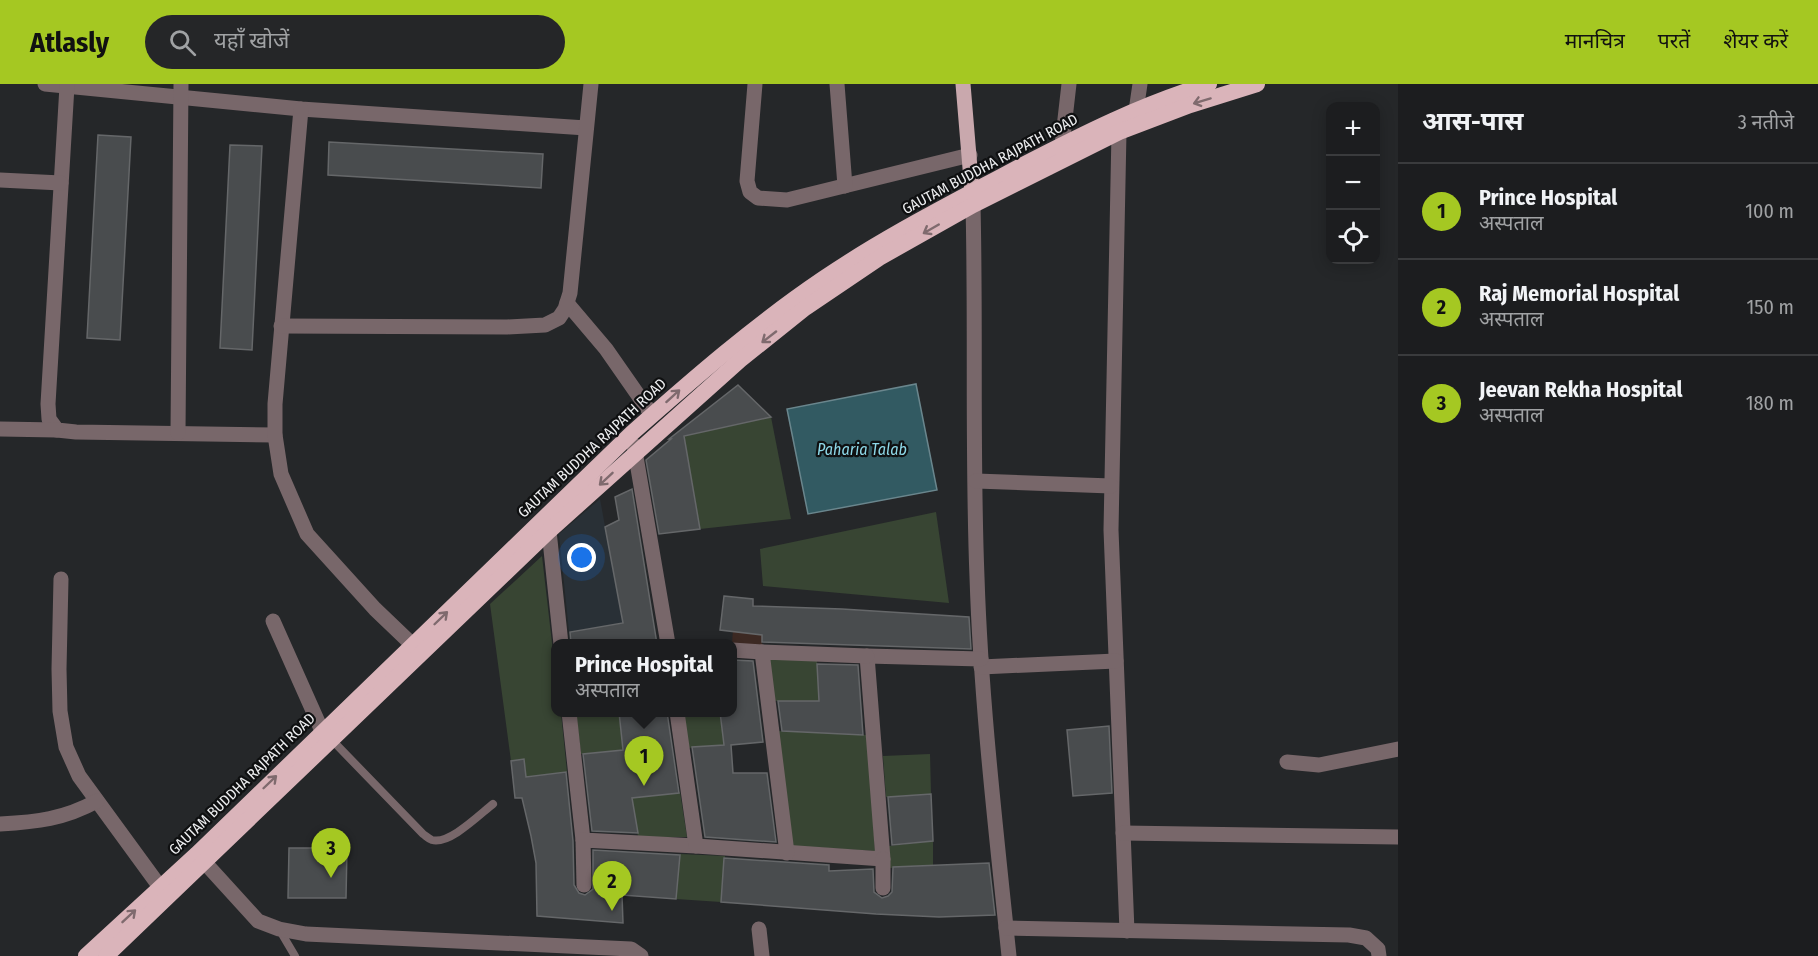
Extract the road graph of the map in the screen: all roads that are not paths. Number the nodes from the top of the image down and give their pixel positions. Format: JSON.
{"nodes":[{"id":1,"x":45,"y":84,"type":"edge"},
{"id":2,"x":591,"y":84,"type":"edge"},
{"id":3,"x":754,"y":84,"type":"edge"},
{"id":4,"x":837,"y":84,"type":"edge"},
{"id":5,"x":963,"y":84,"type":"edge"},
{"id":6,"x":1069,"y":84,"type":"edge"},
{"id":7,"x":1140,"y":84,"type":"edge"},
{"id":8,"x":1209,"y":84,"type":"edge"},
{"id":9,"x":1257,"y":84,"type":"edge"},
{"id":10,"x":67,"y":86,"type":"junction"},
{"id":11,"x":181,"y":91,"type":"edge"},
{"id":12,"x":301,"y":109,"type":"junction"},
{"id":13,"x":1136,"y":111,"type":"junction"},
{"id":14,"x":586,"y":128,"type":"junction"},
{"id":15,"x":1119,"y":132,"type":"junction"},
{"id":16,"x":1062,"y":145,"type":"junction"},
{"id":17,"x":970,"y":155,"type":"junction"},
{"id":18,"x":0,"y":180,"type":"edge"},
{"id":19,"x":61,"y":183,"type":"junction"},
{"id":20,"x":845,"y":186,"type":"junction"},
{"id":21,"x":972,"y":199,"type":"junction"},
{"id":22,"x":567,"y":303,"type":"junction"},
{"id":23,"x":281,"y":326,"type":"junction"},
{"id":24,"x":652,"y":415,"type":"junction"},
{"id":25,"x":0,"y":429,"type":"edge"},
{"id":26,"x":57,"y":430,"type":"junction"},
{"id":27,"x":632,"y":433,"type":"junction"},
{"id":28,"x":178,"y":434,"type":"junction"},
{"id":29,"x":275,"y":435,"type":"junction"},
{"id":30,"x":635,"y":452,"type":"junction"},
{"id":31,"x":976,"y":481,"type":"junction"},
{"id":32,"x":1112,"y":486,"type":"junction"},
{"id":33,"x":549,"y":531,"type":"junction"},
{"id":34,"x":61,"y":579,"type":"dead end"},
{"id":35,"x":273,"y":621,"type":"dead end"},
{"id":36,"x":560,"y":639,"type":"edge"},
{"id":37,"x":667,"y":639,"type":"edge"},
{"id":38,"x":418,"y":649,"type":"junction"},
{"id":39,"x":737,"y":650,"type":"edge"},
{"id":40,"x":762,"y":652,"type":"junction"},
{"id":41,"x":867,"y":656,"type":"junction"},
{"id":42,"x":1116,"y":661,"type":"junction"},
{"id":43,"x":981,"y":663,"type":"junction"},
{"id":44,"x":570,"y":717,"type":"edge"},
{"id":45,"x":678,"y":717,"type":"edge"},
{"id":46,"x":327,"y":736,"type":"junction"},
{"id":47,"x":1398,"y":749,"type":"edge"},
{"id":48,"x":1287,"y":762,"type":"dead end"},
{"id":49,"x":97,"y":801,"type":"junction"},
{"id":50,"x":493,"y":804,"type":"dead end"},
{"id":51,"x":0,"y":824,"type":"edge"},
{"id":52,"x":1123,"y":832,"type":"junction"},
{"id":53,"x":1398,"y":837,"type":"edge"},
{"id":54,"x":583,"y":840,"type":"junction"},
{"id":55,"x":696,"y":846,"type":"junction"},
{"id":56,"x":787,"y":853,"type":"junction"},
{"id":57,"x":201,"y":858,"type":"junction"},
{"id":58,"x":883,"y":859,"type":"junction"},
{"id":59,"x":584,"y":885,"type":"dead end"},
{"id":60,"x":160,"y":887,"type":"junction"},
{"id":61,"x":883,"y":888,"type":"dead end"},
{"id":62,"x":1006,"y":928,"type":"junction"},
{"id":63,"x":279,"y":929,"type":"junction"},
{"id":64,"x":759,"y":929,"type":"dead end"},
{"id":65,"x":1127,"y":932,"type":"junction"},
{"id":66,"x":476,"y":949,"type":"edge"},
{"id":67,"x":86,"y":956,"type":"edge"},
{"id":68,"x":106,"y":956,"type":"edge"},
{"id":69,"x":295,"y":956,"type":"edge"},
{"id":70,"x":641,"y":956,"type":"edge"},
{"id":71,"x":762,"y":956,"type":"edge"},
{"id":72,"x":1009,"y":956,"type":"edge"},
{"id":73,"x":1379,"y":956,"type":"edge"}],
"edges":[{"from":1,"to":10,"type":"street"},
{"from":2,"to":14,"type":"street"},
{"from":3,"to":20,"type":"street"},
{"from":4,"to":20,"type":"street"},
{"from":5,"to":17,"type":"main road"},
{"from":6,"to":16,"type":"street"},
{"from":7,"to":13,"type":"street"},
{"from":8,"to":13,"type":"highway","name":"GAUTAM BUDDHA RAJPATH ROAD"},
{"from":9,"to":15,"type":"highway","one_way":true},
{"from":10,"to":11,"type":"street"},
{"from":10,"to":19,"type":"street"},
{"from":11,"to":12,"type":"street"},
{"from":11,"to":28,"type":"street"},
{"from":12,"to":14,"type":"street"},
{"from":12,"to":23,"type":"street"},
{"from":13,"to":16,"type":"highway","name":"GAUTAM BUDDHA RAJPATH ROAD"},
{"from":14,"to":22,"type":"street"},
{"from":15,"to":21,"type":"highway"},
{"from":15,"to":32,"type":"street"},
{"from":16,"to":21,"type":"highway","name":"GAUTAM BUDDHA RAJPATH ROAD"},
{"from":17,"to":20,"type":"street"},
{"from":17,"to":21,"type":"main road"},
{"from":18,"to":19,"type":"street"},
{"from":19,"to":26,"type":"street"},
{"from":24,"to":21,"type":"highway","name":"GAUTAM BUDDHA RAJPATH ROAD","one_way":true},
{"from":21,"to":30,"type":"highway","one_way":true},
{"from":21,"to":31,"type":"street"},
{"from":22,"to":23,"type":"street"},
{"from":22,"to":24,"type":"street"},
{"from":23,"to":29,"type":"street"},
{"from":24,"to":27,"type":"highway","name":"GAUTAM BUDDHA RAJPATH ROAD"},
{"from":25,"to":26,"type":"street"},
{"from":26,"to":28,"type":"street"},
{"from":27,"to":30,"type":"street"},
{"from":38,"to":27,"type":"highway","name":"GAUTAM BUDDHA RAJPATH ROAD","one_way":true},
{"from":28,"to":29,"type":"street"},
{"from":29,"to":38,"type":"street"},
{"from":30,"to":33,"type":"highway","one_way":true},
{"from":30,"to":37,"type":"street"},
{"from":31,"to":32,"type":"street"},
{"from":31,"to":43,"type":"street"},
{"from":32,"to":42,"type":"street"},
{"from":33,"to":36,"type":"street"},
{"from":33,"to":38,"type":"highway"},
{"from":34,"to":49,"type":"street"},
{"from":35,"to":46,"type":"street"},
{"from":38,"to":46,"type":"highway","name":"GAUTAM BUDDHA RAJPATH ROAD"},
{"from":39,"to":40,"type":"street"},
{"from":40,"to":41,"type":"street"},
{"from":40,"to":56,"type":"street"},
{"from":41,"to":43,"type":"street"},
{"from":41,"to":58,"type":"street"},
{"from":42,"to":43,"type":"street"},
{"from":42,"to":52,"type":"street"},
{"from":43,"to":62,"type":"street"},
{"from":44,"to":54,"type":"street"},
{"from":45,"to":55,"type":"street"},
{"from":46,"to":50,"type":"lane"},
{"from":46,"to":57,"type":"highway","name":"GAUTAM BUDDHA RAJPATH ROAD"},
{"from":47,"to":48,"type":"street"},
{"from":49,"to":51,"type":"street"},
{"from":49,"to":60,"type":"street"},
{"from":52,"to":53,"type":"street"},
{"from":52,"to":65,"type":"street"},
{"from":54,"to":55,"type":"street"},
{"from":54,"to":59,"type":"street"},
{"from":55,"to":56,"type":"street"},
{"from":56,"to":58,"type":"street"},
{"from":57,"to":60,"type":"highway","name":"GAUTAM BUDDHA RAJPATH ROAD"},
{"from":57,"to":63,"type":"street"},
{"from":57,"to":68,"type":"highway"},
{"from":58,"to":61,"type":"street"},
{"from":67,"to":60,"type":"highway","name":"GAUTAM BUDDHA RAJPATH ROAD","one_way":true},
{"from":62,"to":65,"type":"street"},
{"from":62,"to":72,"type":"street"},
{"from":63,"to":66,"type":"street"},
{"from":63,"to":69,"type":"lane"},
{"from":64,"to":71,"type":"street"},
{"from":65,"to":73,"type":"street"},
{"from":66,"to":70,"type":"street"}]}
